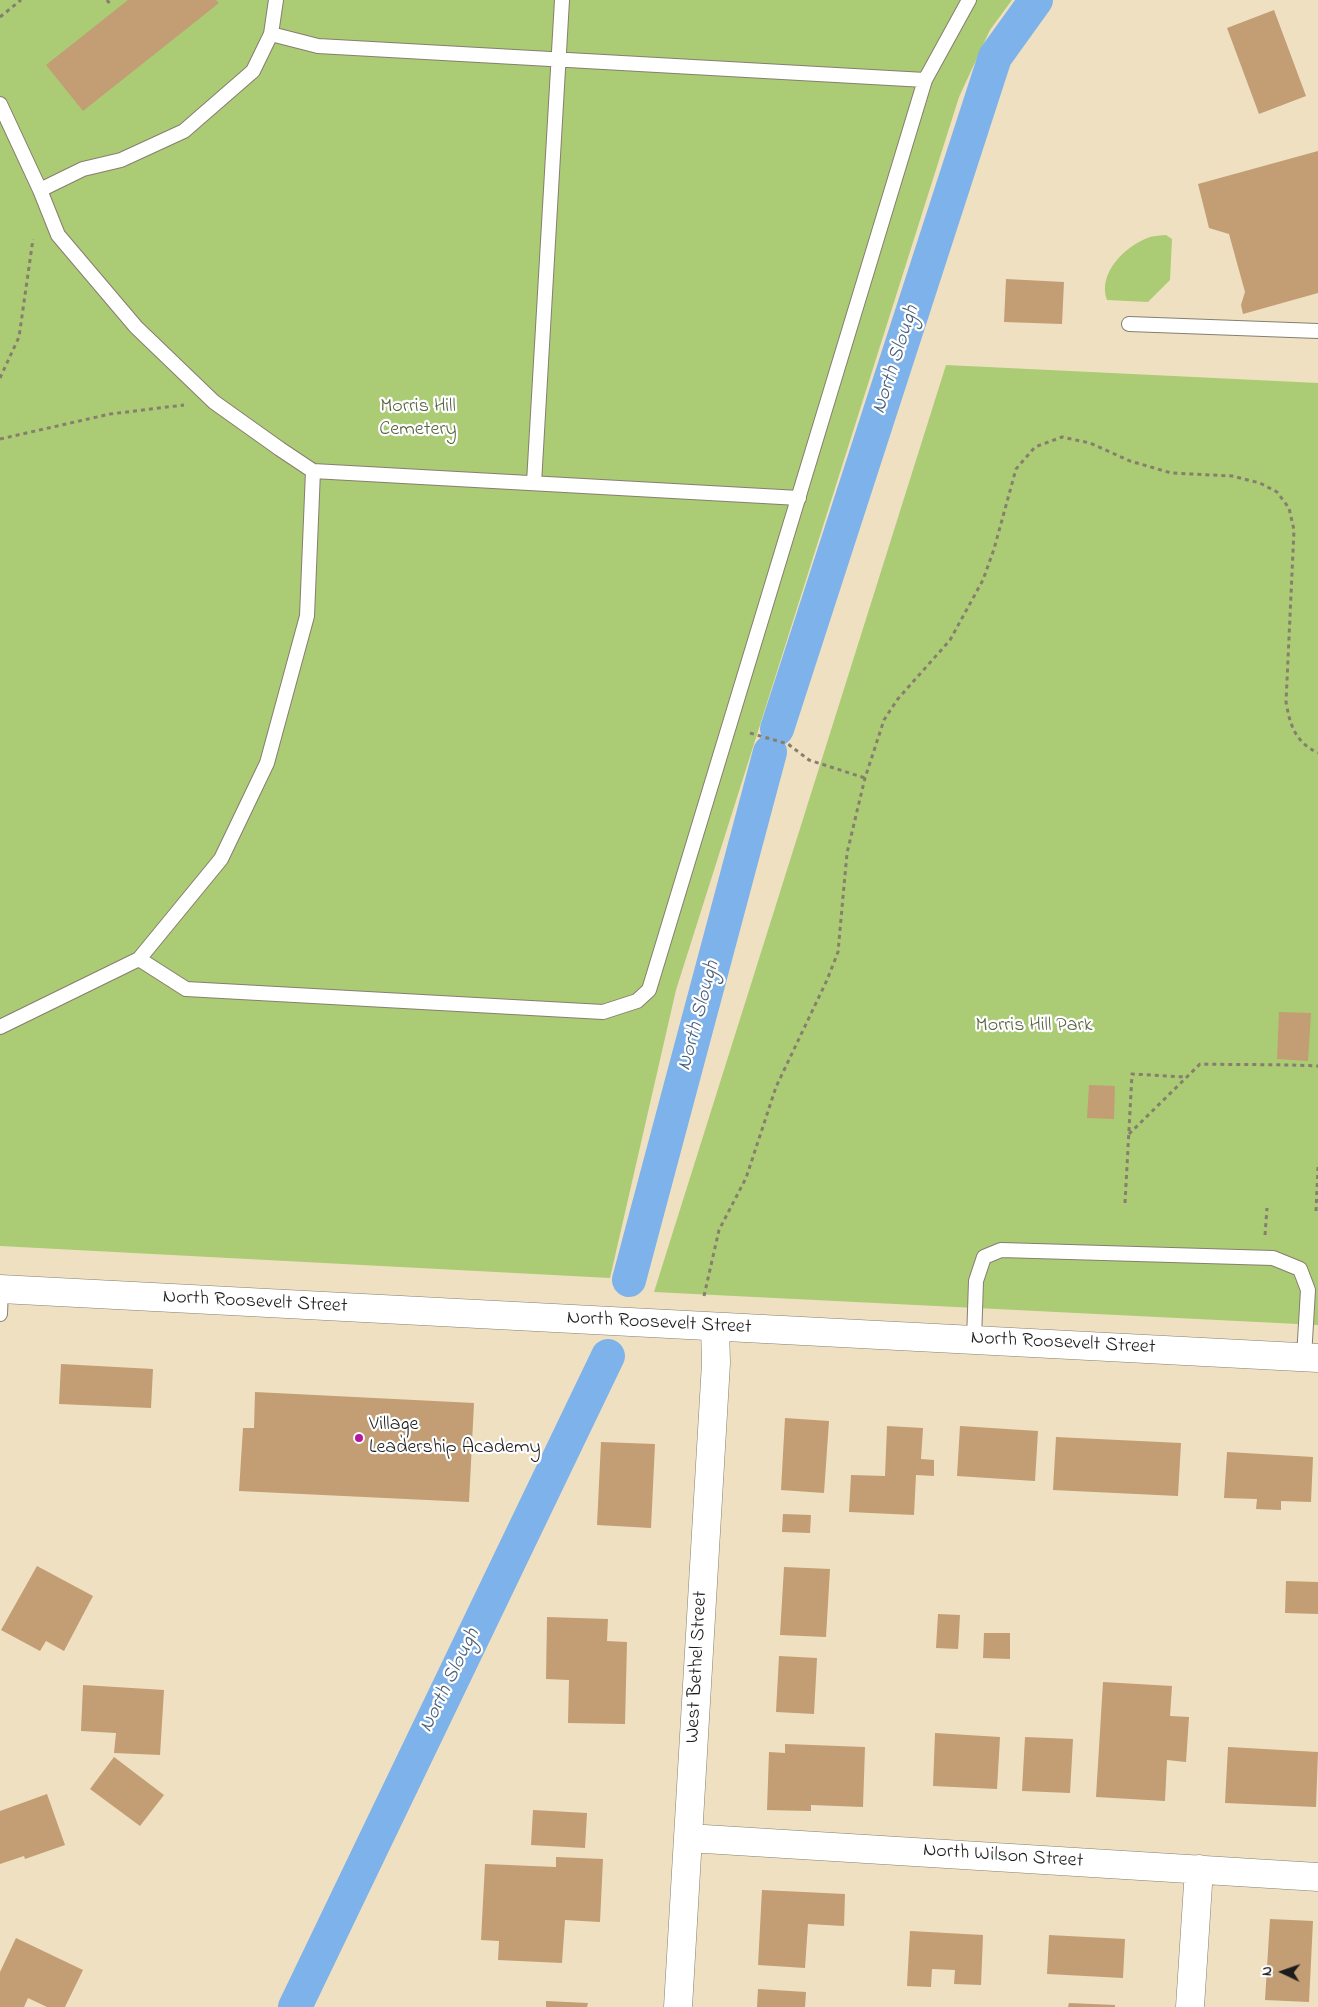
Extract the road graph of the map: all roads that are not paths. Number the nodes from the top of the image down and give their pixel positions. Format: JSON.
{"nodes":[{"id":1,"x":276,"y":0,"type":"edge"},
{"id":2,"x":562,"y":0,"type":"edge"},
{"id":3,"x":969,"y":0,"type":"edge"},
{"id":4,"x":271,"y":34,"type":"junction"},
{"id":5,"x":559,"y":60,"type":"junction"},
{"id":6,"x":925,"y":80,"type":"junction"},
{"id":7,"x":0,"y":104,"type":"edge"},
{"id":8,"x":40,"y":190,"type":"junction"},
{"id":9,"x":1129,"y":324,"type":"dead end"},
{"id":10,"x":1318,"y":331,"type":"edge"},
{"id":11,"x":313,"y":471,"type":"junction"},
{"id":12,"x":534,"y":483,"type":"junction"},
{"id":13,"x":799,"y":498,"type":"junction"},
{"id":14,"x":139,"y":959,"type":"junction"},
{"id":15,"x":0,"y":1027,"type":"edge"},
{"id":16,"x":0,"y":1297,"type":"edge"},
{"id":17,"x":715,"y":1328,"type":"junction"},
{"id":18,"x":974,"y":1340,"type":"junction"},
{"id":19,"x":1311,"y":1357,"type":"edge"},
{"id":20,"x":688,"y":1838,"type":"junction"},
{"id":21,"x":1199,"y":1869,"type":"junction"},
{"id":22,"x":1318,"y":1877,"type":"edge"},
{"id":23,"x":678,"y":2007,"type":"edge"},
{"id":24,"x":1190,"y":2007,"type":"edge"}],
"edges":[{"from":1,"to":4,"type":"lane"},
{"from":2,"to":5,"type":"lane"},
{"from":3,"to":6,"type":"lane"},
{"from":4,"to":5,"type":"lane"},
{"from":4,"to":8,"type":"lane"},
{"from":5,"to":6,"type":"lane"},
{"from":5,"to":12,"type":"lane"},
{"from":6,"to":13,"type":"lane"},
{"from":7,"to":8,"type":"lane"},
{"from":8,"to":11,"type":"lane"},
{"from":9,"to":10,"type":"lane"},
{"from":11,"to":12,"type":"lane"},
{"from":11,"to":14,"type":"lane"},
{"from":12,"to":13,"type":"lane"},
{"from":13,"to":14,"type":"lane"},
{"from":14,"to":15,"type":"lane"},
{"from":16,"to":17,"type":"street","name":"North Roosevelt Street"},
{"from":17,"to":18,"type":"street","name":"North Roosevelt Street"},
{"from":17,"to":20,"type":"street","name":"West Bethel Street"},
{"from":18,"to":19,"type":"street","name":"North Roosevelt Street"},
{"from":18,"to":19,"type":"lane"},
{"from":20,"to":21,"type":"street","name":"North Wilson Street"},
{"from":20,"to":23,"type":"street","name":"West Bethel Street"},
{"from":21,"to":22,"type":"street","name":"North Wilson Street"},
{"from":21,"to":24,"type":"street"}]}
